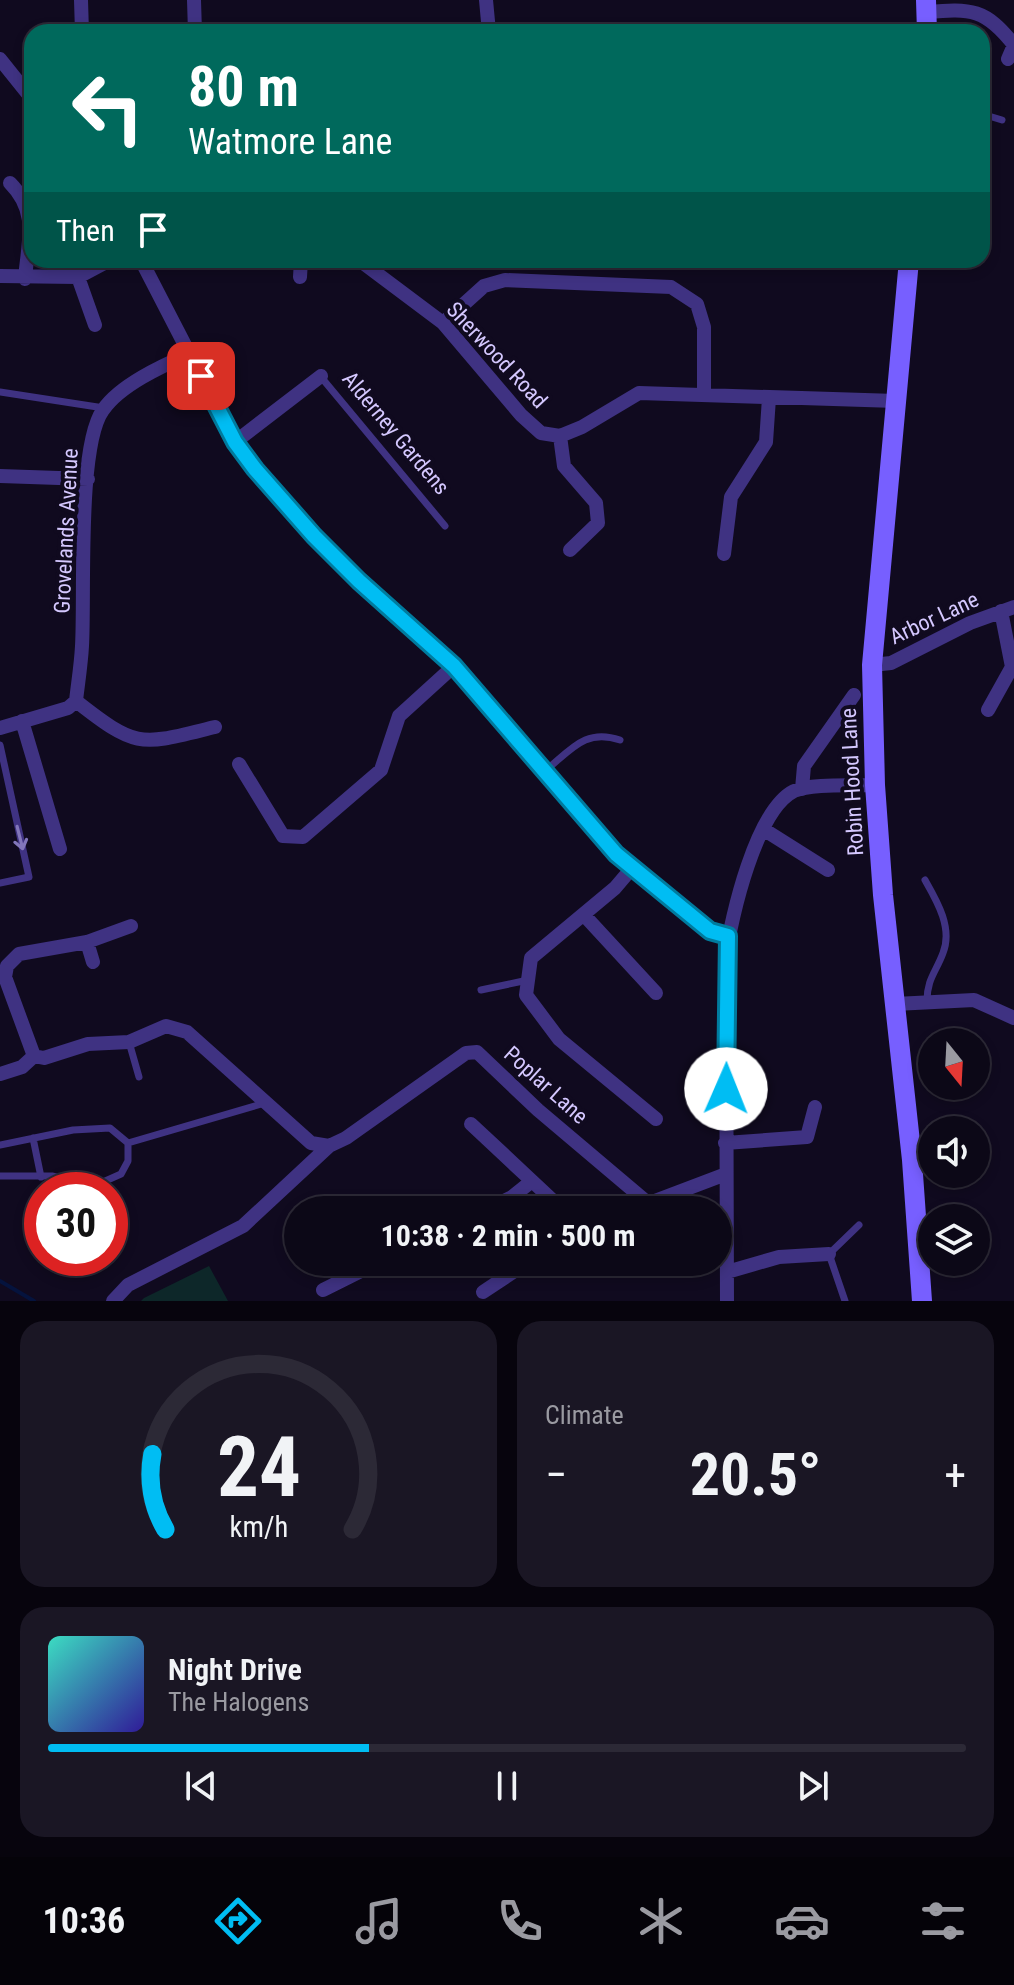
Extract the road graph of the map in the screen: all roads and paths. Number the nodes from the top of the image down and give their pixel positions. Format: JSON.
{"nodes":[{"id":1,"x":81,"y":0,"type":"edge"},
{"id":2,"x":194,"y":0,"type":"edge"},
{"id":3,"x":486,"y":0,"type":"edge"},
{"id":4,"x":927,"y":15,"type":"edge"},
{"id":5,"x":82,"y":24,"type":"edge"},
{"id":6,"x":195,"y":24,"type":"edge"},
{"id":7,"x":488,"y":24,"type":"edge"},
{"id":8,"x":1012,"y":50,"type":"edge"},
{"id":9,"x":0,"y":59,"type":"edge"},
{"id":10,"x":24,"y":89,"type":"edge"},
{"id":11,"x":990,"y":116,"type":"edge"},
{"id":12,"x":1002,"y":120,"type":"dead end"},
{"id":13,"x":10,"y":183,"type":"dead end"},
{"id":14,"x":24,"y":197,"type":"edge"},
{"id":15,"x":26,"y":268,"type":"edge"},
{"id":16,"x":95,"y":268,"type":"edge"},
{"id":17,"x":145,"y":268,"type":"edge"},
{"id":18,"x":301,"y":268,"type":"edge"},
{"id":19,"x":370,"y":268,"type":"edge"},
{"id":20,"x":908,"y":268,"type":"edge"},
{"id":21,"x":0,"y":276,"type":"edge"},
{"id":22,"x":78,"y":277,"type":"junction"},
{"id":23,"x":300,"y":277,"type":"dead end"},
{"id":24,"x":25,"y":279,"type":"junction"},
{"id":25,"x":443,"y":323,"type":"junction"},
{"id":26,"x":95,"y":325,"type":"dead end"},
{"id":27,"x":189,"y":354,"type":"junction"},
{"id":28,"x":321,"y":376,"type":"joint"},
{"id":29,"x":0,"y":392,"type":"edge"},
{"id":30,"x":704,"y":394,"type":"junction"},
{"id":31,"x":769,"y":398,"type":"junction"},
{"id":32,"x":896,"y":401,"type":"junction"},
{"id":33,"x":104,"y":408,"type":"junction"},
{"id":34,"x":560,"y":436,"type":"junction"},
{"id":35,"x":235,"y":442,"type":"junction"},
{"id":36,"x":0,"y":476,"type":"edge"},
{"id":37,"x":88,"y":479,"type":"junction"},
{"id":38,"x":445,"y":526,"type":"dead end"},
{"id":39,"x":570,"y":550,"type":"dead end"},
{"id":40,"x":724,"y":554,"type":"dead end"},
{"id":41,"x":1008,"y":609,"type":"edge"},
{"id":42,"x":872,"y":665,"type":"junction"},
{"id":43,"x":454,"y":666,"type":"junction"},
{"id":44,"x":1013,"y":668,"type":"edge"},
{"id":45,"x":854,"y":695,"type":"dead end"},
{"id":46,"x":76,"y":701,"type":"junction"},
{"id":47,"x":988,"y":710,"type":"dead end"},
{"id":48,"x":22,"y":721,"type":"junction"},
{"id":49,"x":215,"y":727,"type":"dead end"},
{"id":50,"x":0,"y":728,"type":"edge"},
{"id":51,"x":620,"y":740,"type":"dead end"},
{"id":52,"x":0,"y":745,"type":"edge"},
{"id":53,"x":239,"y":764,"type":"dead end"},
{"id":54,"x":545,"y":771,"type":"junction"},
{"id":55,"x":875,"y":785,"type":"junction"},
{"id":56,"x":802,"y":789,"type":"junction"},
{"id":57,"x":763,"y":829,"type":"junction"},
{"id":58,"x":60,"y":849,"type":"dead end"},
{"id":59,"x":632,"y":868,"type":"junction"},
{"id":60,"x":828,"y":870,"type":"dead end"},
{"id":61,"x":925,"y":880,"type":"dead end"},
{"id":62,"x":0,"y":883,"type":"edge"},
{"id":63,"x":584,"y":915,"type":"junction"},
{"id":64,"x":131,"y":926,"type":"dead end"},
{"id":65,"x":728,"y":936,"type":"junction"},
{"id":66,"x":87,"y":942,"type":"junction"},
{"id":67,"x":93,"y":962,"type":"dead end"},
{"id":68,"x":3,"y":965,"type":"edge"},
{"id":69,"x":528,"y":980,"type":"junction"},
{"id":70,"x":481,"y":990,"type":"dead end"},
{"id":71,"x":656,"y":993,"type":"dead end"},
{"id":72,"x":927,"y":1001,"type":"junction"},
{"id":73,"x":895,"y":1004,"type":"junction"},
{"id":74,"x":1014,"y":1018,"type":"edge"},
{"id":75,"x":129,"y":1042,"type":"junction"},
{"id":76,"x":34,"y":1056,"type":"junction"},
{"id":77,"x":0,"y":1074,"type":"edge"},
{"id":78,"x":139,"y":1077,"type":"dead end"},
{"id":79,"x":267,"y":1102,"type":"junction"},
{"id":80,"x":815,"y":1107,"type":"dead end"},
{"id":81,"x":656,"y":1119,"type":"dead end"},
{"id":82,"x":471,"y":1124,"type":"dead end"},
{"id":83,"x":33,"y":1138,"type":"junction"},
{"id":84,"x":128,"y":1143,"type":"junction"},
{"id":85,"x":725,"y":1143,"type":"junction"},
{"id":86,"x":0,"y":1145,"type":"edge"},
{"id":87,"x":329,"y":1146,"type":"junction"},
{"id":88,"x":40,"y":1172,"type":"edge"},
{"id":89,"x":122,"y":1172,"type":"edge"},
{"id":90,"x":726,"y":1174,"type":"junction"},
{"id":91,"x":0,"y":1176,"type":"edge"},
{"id":92,"x":24,"y":1177,"type":"edge"},
{"id":93,"x":532,"y":1181,"type":"junction"},
{"id":94,"x":513,"y":1196,"type":"edge"},
{"id":95,"x":548,"y":1196,"type":"edge"},
{"id":96,"x":640,"y":1196,"type":"edge"},
{"id":97,"x":667,"y":1196,"type":"edge"},
{"id":98,"x":726,"y":1196,"type":"edge"},
{"id":99,"x":859,"y":1225,"type":"dead end"},
{"id":100,"x":829,"y":1254,"type":"junction"},
{"id":101,"x":732,"y":1271,"type":"edge"},
{"id":102,"x":341,"y":1276,"type":"edge"},
{"id":103,"x":507,"y":1276,"type":"edge"},
{"id":104,"x":727,"y":1276,"type":"edge"},
{"id":105,"x":323,"y":1290,"type":"dead end"},
{"id":106,"x":483,"y":1292,"type":"dead end"},
{"id":107,"x":113,"y":1301,"type":"edge"},
{"id":108,"x":727,"y":1301,"type":"edge"},
{"id":109,"x":845,"y":1301,"type":"edge"},
{"id":110,"x":922,"y":1301,"type":"edge"}],
"edges":[{"from":1,"to":5,"type":"street"},
{"from":2,"to":6,"type":"street"},
{"from":3,"to":7,"type":"street"},
{"from":4,"to":8,"type":"street"},
{"from":9,"to":10,"type":"street"},
{"from":11,"to":12,"type":"lane"},
{"from":13,"to":14,"type":"street"},
{"from":15,"to":24,"type":"street"},
{"from":16,"to":22,"type":"street"},
{"from":17,"to":27,"type":"street"},
{"from":18,"to":23,"type":"street"},
{"from":19,"to":25,"type":"street","name":"Sherwood Road"},
{"from":20,"to":32,"type":"main road","name":"Robin Hood Lane"},
{"from":21,"to":24,"type":"street"},
{"from":22,"to":24,"type":"street"},
{"from":22,"to":26,"type":"street"},
{"from":25,"to":30,"type":"street"},
{"from":25,"to":34,"type":"street","name":"Sherwood Road"},
{"from":27,"to":33,"type":"street"},
{"from":27,"to":35,"type":"street"},
{"from":28,"to":35,"type":"street","name":"Alderney Gardens"},
{"from":28,"to":38,"type":"lane","name":"Alderney Gardens"},
{"from":29,"to":33,"type":"lane"},
{"from":30,"to":31,"type":"street"},
{"from":30,"to":34,"type":"street"},
{"from":31,"to":32,"type":"street"},
{"from":31,"to":40,"type":"street"},
{"from":32,"to":42,"type":"main road","name":"Robin Hood Lane"},
{"from":33,"to":37,"type":"street","name":"Grovelands Avenue"},
{"from":34,"to":39,"type":"street"},
{"from":35,"to":43,"type":"street"},
{"from":36,"to":37,"type":"street"},
{"from":37,"to":46,"type":"street","name":"Grovelands Avenue"},
{"from":41,"to":42,"type":"street","name":"Arbor Lane"},
{"from":41,"to":44,"type":"street"},
{"from":42,"to":55,"type":"main road","name":"Robin Hood Lane"},
{"from":43,"to":53,"type":"street"},
{"from":43,"to":54,"type":"street"},
{"from":44,"to":47,"type":"street"},
{"from":45,"to":56,"type":"street"},
{"from":46,"to":48,"type":"street"},
{"from":46,"to":49,"type":"street"},
{"from":48,"to":50,"type":"street"},
{"from":48,"to":58,"type":"street"},
{"from":51,"to":54,"type":"lane"},
{"from":52,"to":62,"type":"lane","one_way":true},
{"from":54,"to":59,"type":"street"},
{"from":55,"to":56,"type":"street"},
{"from":55,"to":73,"type":"main road","name":"Robin Hood Lane"},
{"from":56,"to":57,"type":"street"},
{"from":57,"to":60,"type":"street"},
{"from":57,"to":65,"type":"street"},
{"from":59,"to":63,"type":"street"},
{"from":59,"to":65,"type":"street"},
{"from":61,"to":72,"type":"lane"},
{"from":63,"to":69,"type":"street"},
{"from":63,"to":71,"type":"street"},
{"from":64,"to":66,"type":"street"},
{"from":65,"to":85,"type":"street"},
{"from":66,"to":67,"type":"street"},
{"from":66,"to":68,"type":"street"},
{"from":68,"to":76,"type":"street"},
{"from":69,"to":70,"type":"lane"},
{"from":69,"to":81,"type":"street"},
{"from":72,"to":73,"type":"street"},
{"from":72,"to":74,"type":"street"},
{"from":73,"to":110,"type":"main road","name":"Robin Hood Lane"},
{"from":75,"to":76,"type":"street"},
{"from":75,"to":78,"type":"lane"},
{"from":75,"to":79,"type":"street"},
{"from":76,"to":77,"type":"street"},
{"from":79,"to":84,"type":"lane"},
{"from":79,"to":87,"type":"street"},
{"from":80,"to":85,"type":"street"},
{"from":82,"to":93,"type":"street"},
{"from":83,"to":84,"type":"lane"},
{"from":83,"to":86,"type":"lane"},
{"from":83,"to":88,"type":"lane"},
{"from":84,"to":89,"type":"lane"},
{"from":85,"to":90,"type":"street"},
{"from":87,"to":96,"type":"street","name":"Poplar Lane"},
{"from":87,"to":107,"type":"street","name":"Poplar Lane"},
{"from":90,"to":97,"type":"street"},
{"from":90,"to":98,"type":"street"},
{"from":91,"to":92,"type":"lane"},
{"from":93,"to":94,"type":"street"},
{"from":93,"to":95,"type":"street"},
{"from":99,"to":100,"type":"lane"},
{"from":100,"to":101,"type":"street"},
{"from":100,"to":109,"type":"lane"},
{"from":102,"to":105,"type":"street"},
{"from":103,"to":106,"type":"street"},
{"from":104,"to":108,"type":"street"}]}
